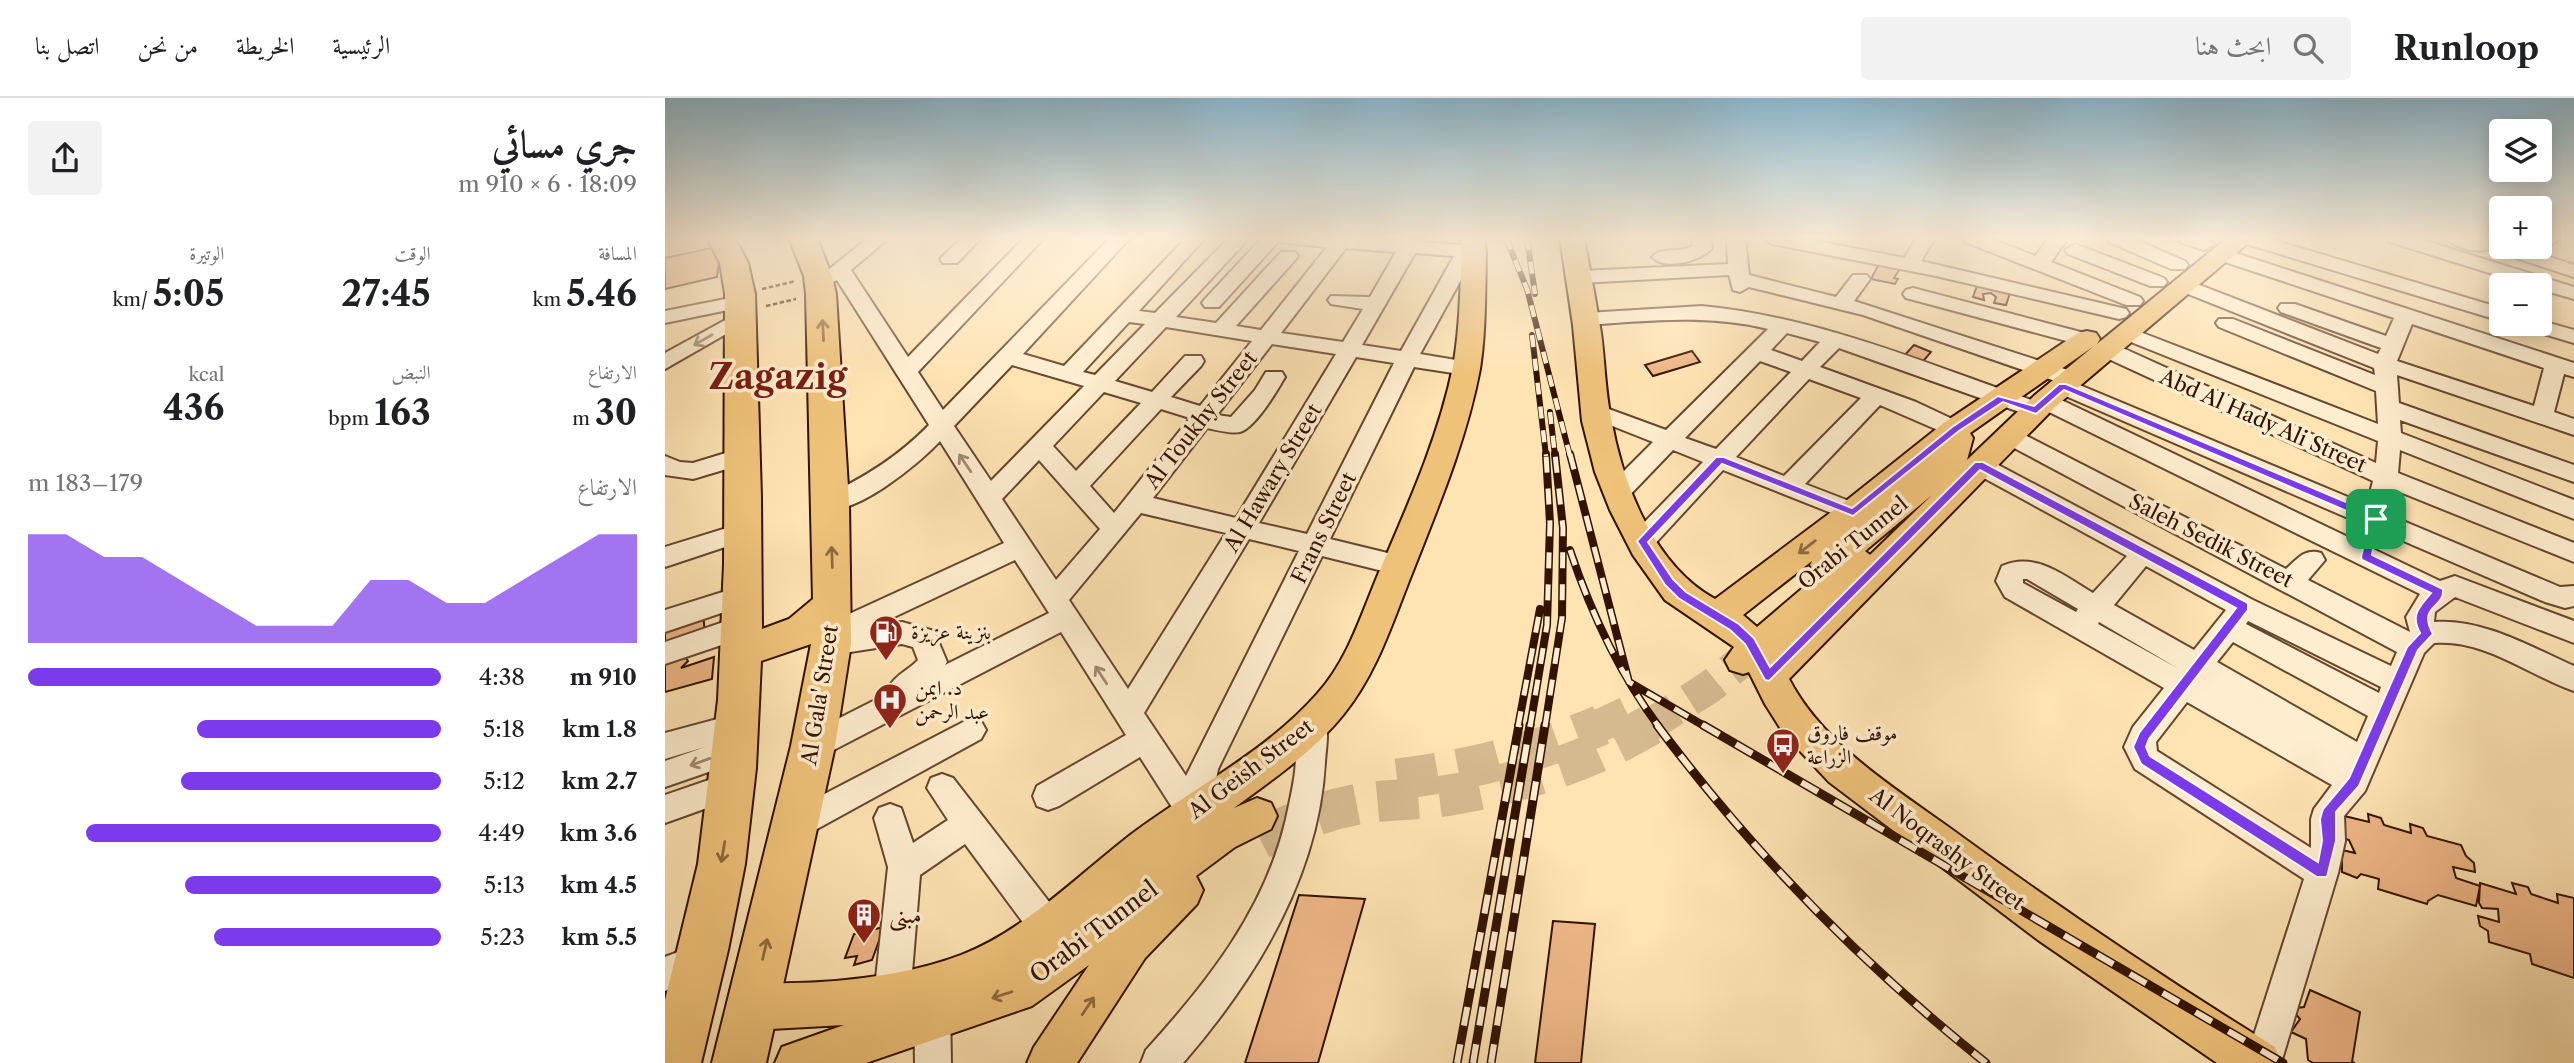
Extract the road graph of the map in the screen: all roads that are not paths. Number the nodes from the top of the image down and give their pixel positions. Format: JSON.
{"nodes":[{"id":1,"x":737,"y":283,"type":"edge"},
{"id":2,"x":818,"y":283,"type":"edge"},
{"id":3,"x":833,"y":283,"type":"edge"},
{"id":4,"x":992,"y":283,"type":"edge"},
{"id":5,"x":1077,"y":283,"type":"edge"},
{"id":6,"x":1155,"y":283,"type":"edge"},
{"id":7,"x":1198,"y":283,"type":"edge"},
{"id":8,"x":1230,"y":283,"type":"edge"},
{"id":9,"x":1258,"y":283,"type":"edge"},
{"id":10,"x":1309,"y":283,"type":"edge"},
{"id":11,"x":1388,"y":283,"type":"edge"},
{"id":12,"x":1450,"y":283,"type":"edge"},
{"id":13,"x":1471,"y":283,"type":"edge"},
{"id":14,"x":1580,"y":283,"type":"edge"},
{"id":15,"x":1740,"y":283,"type":"edge"},
{"id":16,"x":1806,"y":283,"type":"edge"},
{"id":17,"x":1968,"y":283,"type":"edge"},
{"id":18,"x":2062,"y":283,"type":"edge"},
{"id":19,"x":2170,"y":283,"type":"edge"},
{"id":20,"x":2212,"y":283,"type":"edge"},
{"id":21,"x":2253,"y":283,"type":"edge"},
{"id":22,"x":2269,"y":283,"type":"edge"},
{"id":23,"x":2340,"y":283,"type":"edge"},
{"id":24,"x":2449,"y":283,"type":"edge"},
{"id":25,"x":2554,"y":283,"type":"edge"},
{"id":26,"x":2574,"y":293,"type":"edge"},
{"id":27,"x":1913,"y":294,"type":"dead end"},
{"id":28,"x":2489,"y":295,"type":"edge"},
{"id":29,"x":1338,"y":300,"type":"dead end"},
{"id":30,"x":1212,"y":303,"type":"dead end"},
{"id":31,"x":1376,"y":304,"type":"junction"},
{"id":32,"x":740,"y":306,"type":"junction"},
{"id":33,"x":2489,"y":313,"type":"edge"},
{"id":34,"x":1126,"y":315,"type":"junction"},
{"id":35,"x":2552,"y":315,"type":"edge"},
{"id":36,"x":1742,"y":316,"type":"junction"},
{"id":37,"x":665,"y":317,"type":"edge"},
{"id":38,"x":1586,"y":319,"type":"junction"},
{"id":39,"x":2574,"y":321,"type":"edge"},
{"id":40,"x":1162,"y":322,"type":"junction"},
{"id":41,"x":1783,"y":325,"type":"junction"},
{"id":42,"x":2115,"y":328,"type":"junction"},
{"id":43,"x":2552,"y":330,"type":"edge"},
{"id":44,"x":1220,"y":331,"type":"junction"},
{"id":45,"x":2574,"y":337,"type":"edge"},
{"id":46,"x":1265,"y":339,"type":"junction"},
{"id":47,"x":1835,"y":339,"type":"junction"},
{"id":48,"x":1350,"y":350,"type":"junction"},
{"id":49,"x":1757,"y":352,"type":"junction"},
{"id":50,"x":1007,"y":356,"type":"junction"},
{"id":51,"x":2392,"y":358,"type":"junction"},
{"id":52,"x":1407,"y":359,"type":"junction"},
{"id":53,"x":1193,"y":361,"type":"dead end"},
{"id":54,"x":665,"y":362,"type":"edge"},
{"id":55,"x":1466,"y":368,"type":"junction"},
{"id":56,"x":1805,"y":370,"type":"junction"},
{"id":57,"x":2561,"y":371,"type":"edge"},
{"id":58,"x":906,"y":372,"type":"junction"},
{"id":59,"x":1068,"y":375,"type":"junction"},
{"id":60,"x":1274,"y":377,"type":"dead end"},
{"id":61,"x":1099,"y":385,"type":"junction"},
{"id":62,"x":2574,"y":387,"type":"edge"},
{"id":63,"x":2052,"y":389,"type":"junction"},
{"id":64,"x":1876,"y":396,"type":"junction"},
{"id":65,"x":2002,"y":398,"type":"junction"},
{"id":66,"x":1155,"y":402,"type":"junction"},
{"id":67,"x":1595,"y":411,"type":"junction"},
{"id":68,"x":2542,"y":416,"type":"junction"},
{"id":69,"x":1203,"y":418,"type":"junction"},
{"id":70,"x":2574,"y":426,"type":"edge"},
{"id":71,"x":941,"y":427,"type":"junction"},
{"id":72,"x":1955,"y":429,"type":"junction"},
{"id":73,"x":2009,"y":436,"type":"junction"},
{"id":74,"x":2390,"y":437,"type":"junction"},
{"id":75,"x":1670,"y":441,"type":"junction"},
{"id":76,"x":1040,"y":446,"type":"junction"},
{"id":77,"x":742,"y":456,"type":"junction"},
{"id":78,"x":1720,"y":459,"type":"junction"},
{"id":79,"x":665,"y":464,"type":"edge"},
{"id":80,"x":1979,"y":465,"type":"junction"},
{"id":81,"x":2574,"y":474,"type":"edge"},
{"id":82,"x":2384,"y":484,"type":"junction"},
{"id":83,"x":1075,"y":487,"type":"junction"},
{"id":84,"x":1787,"y":487,"type":"junction"},
{"id":85,"x":1617,"y":493,"type":"junction"},
{"id":86,"x":989,"y":498,"type":"junction"},
{"id":87,"x":831,"y":503,"type":"junction"},
{"id":88,"x":1136,"y":503,"type":"junction"},
{"id":89,"x":2574,"y":510,"type":"edge"},
{"id":90,"x":1853,"y":512,"type":"junction"},
{"id":91,"x":2376,"y":519,"type":"junction"},
{"id":92,"x":1242,"y":528,"type":"junction"},
{"id":93,"x":1114,"y":529,"type":"junction"},
{"id":94,"x":743,"y":533,"type":"junction"},
{"id":95,"x":1642,"y":541,"type":"junction"},
{"id":96,"x":1316,"y":545,"type":"junction"},
{"id":97,"x":1020,"y":547,"type":"junction"},
{"id":98,"x":2574,"y":553,"type":"edge"},
{"id":99,"x":665,"y":556,"type":"edge"},
{"id":100,"x":2366,"y":557,"type":"junction"},
{"id":101,"x":2312,"y":560,"type":"dead end"},
{"id":102,"x":2136,"y":562,"type":"dead end"},
{"id":103,"x":1399,"y":565,"type":"junction"},
{"id":104,"x":2289,"y":582,"type":"junction"},
{"id":105,"x":2439,"y":592,"type":"junction"},
{"id":106,"x":2574,"y":596,"type":"edge"},
{"id":107,"x":1059,"y":609,"type":"junction"},
{"id":108,"x":2236,"y":617,"type":"junction"},
{"id":109,"x":665,"y":621,"type":"edge"},
{"id":110,"x":2574,"y":632,"type":"edge"},
{"id":111,"x":831,"y":636,"type":"junction"},
{"id":112,"x":740,"y":637,"type":"junction"},
{"id":113,"x":2420,"y":640,"type":"junction"},
{"id":114,"x":1742,"y":647,"type":"junction"},
{"id":115,"x":665,"y":653,"type":"edge"},
{"id":116,"x":2191,"y":676,"type":"junction"},
{"id":117,"x":2574,"y":679,"type":"edge"},
{"id":118,"x":2396,"y":681,"type":"junction"},
{"id":119,"x":2384,"y":710,"type":"junction"},
{"id":120,"x":1313,"y":723,"type":"junction"},
{"id":121,"x":1136,"y":727,"type":"junction"},
{"id":122,"x":971,"y":730,"type":"dead end"},
{"id":123,"x":815,"y":737,"type":"junction"},
{"id":124,"x":665,"y":746,"type":"edge"},
{"id":125,"x":734,"y":754,"type":"junction"},
{"id":126,"x":2358,"y":771,"type":"junction"},
{"id":127,"x":665,"y":774,"type":"edge"},
{"id":128,"x":942,"y":788,"type":"dead end"},
{"id":129,"x":1048,"y":796,"type":"dead end"},
{"id":130,"x":1189,"y":803,"type":"junction"},
{"id":131,"x":665,"y":809,"type":"edge"},
{"id":132,"x":890,"y":818,"type":"dead end"},
{"id":133,"x":969,"y":824,"type":"junction"},
{"id":134,"x":795,"y":825,"type":"junction"},
{"id":135,"x":904,"y":867,"type":"junction"},
{"id":136,"x":2322,"y":873,"type":"junction"},
{"id":137,"x":1048,"y":928,"type":"junction"},
{"id":138,"x":683,"y":967,"type":"edge"},
{"id":139,"x":919,"y":1000,"type":"junction"},
{"id":140,"x":751,"y":1008,"type":"junction"},
{"id":141,"x":674,"y":1063,"type":"edge"},
{"id":142,"x":739,"y":1063,"type":"edge"},
{"id":143,"x":798,"y":1063,"type":"edge"},
{"id":144,"x":933,"y":1063,"type":"edge"},
{"id":145,"x":1051,"y":1063,"type":"edge"},
{"id":146,"x":1159,"y":1063,"type":"edge"},
{"id":147,"x":2261,"y":1063,"type":"edge"}],
"edges":[{"from":1,"to":32,"type":"highway"},
{"from":87,"to":2,"type":"highway","name":"Al Gala' Street","one_way":true},
{"from":3,"to":58,"type":"street"},
{"from":4,"to":58,"type":"street"},
{"from":5,"to":50,"type":"street"},
{"from":6,"to":34,"type":"street"},
{"from":7,"to":40,"type":"street"},
{"from":8,"to":30,"type":"street"},
{"from":9,"to":44,"type":"street"},
{"from":10,"to":46,"type":"street","name":"Al Toukhy Street"},
{"from":11,"to":31,"type":"street","name":"Al Hawary Street"},
{"from":12,"to":52,"type":"street","name":"Frans Street"},
{"from":13,"to":55,"type":"main road","name":"Al Geish Street"},
{"from":14,"to":38,"type":"main road","name":"Al Noqrashy Street"},
{"from":15,"to":36,"type":"street"},
{"from":16,"to":63,"type":"street"},
{"from":17,"to":42,"type":"street"},
{"from":18,"to":42,"type":"street"},
{"from":19,"to":42,"type":"main road"},
{"from":20,"to":51,"type":"street"},
{"from":21,"to":51,"type":"street"},
{"from":22,"to":51,"type":"street"},
{"from":23,"to":33,"type":"street"},
{"from":24,"to":28,"type":"street"},
{"from":25,"to":26,"type":"street"},
{"from":27,"to":42,"type":"street"},
{"from":29,"to":31,"type":"street"},
{"from":31,"to":48,"type":"street","name":"Al Hawary Street"},
{"from":32,"to":37,"type":"street"},
{"from":32,"to":54,"type":"street","one_way":true},
{"from":32,"to":77,"type":"highway"},
{"from":34,"to":40,"type":"street"},
{"from":34,"to":59,"type":"street"},
{"from":35,"to":39,"type":"street"},
{"from":36,"to":38,"type":"street"},
{"from":36,"to":41,"type":"street"},
{"from":38,"to":67,"type":"main road","name":"Al Noqrashy Street"},
{"from":40,"to":44,"type":"street"},
{"from":40,"to":61,"type":"street"},
{"from":41,"to":47,"type":"street"},
{"from":41,"to":49,"type":"street"},
{"from":42,"to":63,"type":"main road"},
{"from":42,"to":74,"type":"street"},
{"from":42,"to":82,"type":"street","name":"Abd Al Hady Ali Street"},
{"from":43,"to":45,"type":"street"},
{"from":44,"to":46,"type":"street"},
{"from":46,"to":48,"type":"street"},
{"from":46,"to":69,"type":"street","name":"Al Toukhy Street"},
{"from":47,"to":56,"type":"street"},
{"from":47,"to":65,"type":"street"},
{"from":48,"to":52,"type":"street"},
{"from":48,"to":92,"type":"street","name":"Al Hawary Street"},
{"from":49,"to":56,"type":"street"},
{"from":49,"to":75,"type":"street"},
{"from":50,"to":59,"type":"street"},
{"from":50,"to":71,"type":"street"},
{"from":51,"to":57,"type":"street"},
{"from":51,"to":68,"type":"street"},
{"from":51,"to":74,"type":"street"},
{"from":51,"to":81,"type":"street"},
{"from":52,"to":55,"type":"street"},
{"from":52,"to":96,"type":"street","name":"Frans Street"},
{"from":53,"to":66,"type":"street"},
{"from":55,"to":103,"type":"main road","name":"Al Geish Street"},
{"from":56,"to":64,"type":"street"},
{"from":56,"to":78,"type":"street"},
{"from":57,"to":62,"type":"street"},
{"from":57,"to":68,"type":"street"},
{"from":58,"to":71,"type":"street"},
{"from":59,"to":61,"type":"street"},
{"from":60,"to":69,"type":"street"},
{"from":61,"to":66,"type":"street"},
{"from":61,"to":76,"type":"street"},
{"from":63,"to":65,"type":"main road"},
{"from":63,"to":65,"type":"street"},
{"from":63,"to":73,"type":"main road"},
{"from":63,"to":91,"type":"street"},
{"from":63,"to":100,"type":"street"},
{"from":64,"to":72,"type":"street"},
{"from":64,"to":84,"type":"street"},
{"from":65,"to":72,"type":"main road"},
{"from":66,"to":69,"type":"street"},
{"from":66,"to":83,"type":"street"},
{"from":67,"to":75,"type":"street"},
{"from":67,"to":85,"type":"main road","name":"Al Noqrashy Street"},
{"from":68,"to":70,"type":"street"},
{"from":69,"to":88,"type":"street","name":"Al Toukhy Street"},
{"from":86,"to":71,"type":"street","one_way":true},
{"from":71,"to":87,"type":"street"},
{"from":72,"to":90,"type":"main road"},
{"from":72,"to":114,"type":"main road","name":"Orabi Tunnel"},
{"from":73,"to":80,"type":"main road"},
{"from":73,"to":104,"type":"street","name":"Saleh Sedik Street"},
{"from":73,"to":114,"type":"main road","name":"Orabi Tunnel"},
{"from":74,"to":82,"type":"street"},
{"from":74,"to":89,"type":"street"},
{"from":75,"to":78,"type":"street"},
{"from":75,"to":85,"type":"street"},
{"from":76,"to":83,"type":"street"},
{"from":76,"to":86,"type":"street"},
{"from":77,"to":79,"type":"street"},
{"from":77,"to":94,"type":"highway"},
{"from":78,"to":84,"type":"street"},
{"from":78,"to":95,"type":"street"},
{"from":80,"to":108,"type":"street"},
{"from":80,"to":114,"type":"main road"},
{"from":82,"to":91,"type":"street"},
{"from":82,"to":98,"type":"street","name":"Abd Al Hady Ali Street"},
{"from":83,"to":93,"type":"street"},
{"from":84,"to":90,"type":"street"},
{"from":85,"to":95,"type":"main road","name":"Al Noqrashy Street"},
{"from":86,"to":97,"type":"street"},
{"from":111,"to":87,"type":"highway","name":"Al Gala' Street","one_way":true},
{"from":88,"to":92,"type":"street"},
{"from":88,"to":93,"type":"street","name":"Al Toukhy Street"},
{"from":90,"to":114,"type":"main road","one_way":true},
{"from":91,"to":100,"type":"street"},
{"from":91,"to":106,"type":"street"},
{"from":92,"to":96,"type":"street"},
{"from":92,"to":121,"type":"street","name":"Al Hawary Street"},
{"from":93,"to":107,"type":"street","name":"Al Toukhy Street"},
{"from":94,"to":99,"type":"street"},
{"from":94,"to":112,"type":"highway"},
{"from":95,"to":114,"type":"main road","name":"Al Noqrashy Street"},
{"from":96,"to":103,"type":"street"},
{"from":96,"to":130,"type":"street","name":"Frans Street"},
{"from":97,"to":107,"type":"street"},
{"from":97,"to":111,"type":"street"},
{"from":100,"to":105,"type":"street"},
{"from":101,"to":104,"type":"street"},
{"from":102,"to":116,"type":"street"},
{"from":103,"to":120,"type":"main road","name":"Al Geish Street"},
{"from":104,"to":113,"type":"street","name":"Saleh Sedik Street"},
{"from":105,"to":110,"type":"street"},
{"from":105,"to":113,"type":"street"},
{"from":121,"to":107,"type":"street","one_way":true},
{"from":107,"to":123,"type":"street","name":"Al Toukhy Street"},
{"from":108,"to":116,"type":"street"},
{"from":108,"to":118,"type":"street"},
{"from":108,"to":119,"type":"street"},
{"from":109,"to":112,"type":"street"},
{"from":111,"to":112,"type":"highway"},
{"from":111,"to":123,"type":"highway","name":"Al Gala' Street"},
{"from":111,"to":123,"type":"street"},
{"from":112,"to":115,"type":"street"},
{"from":112,"to":125,"type":"highway"},
{"from":113,"to":117,"type":"street"},
{"from":113,"to":118,"type":"street"},
{"from":114,"to":147,"type":"main road","name":"Al Noqrashy Street"},
{"from":116,"to":126,"type":"street"},
{"from":116,"to":136,"type":"street"},
{"from":118,"to":119,"type":"street"},
{"from":119,"to":126,"type":"street"},
{"from":120,"to":130,"type":"main road","name":"Al Geish Street"},
{"from":120,"to":146,"type":"street"},
{"from":121,"to":129,"type":"street"},
{"from":121,"to":130,"type":"street"},
{"from":122,"to":134,"type":"street"},
{"from":123,"to":134,"type":"highway","name":"Al Gala' Street"},
{"from":124,"to":125,"type":"street"},
{"from":125,"to":127,"type":"street","one_way":true},
{"from":125,"to":131,"type":"street"},
{"from":125,"to":138,"type":"highway","one_way":true},
{"from":126,"to":136,"type":"street"},
{"from":128,"to":133,"type":"street"},
{"from":130,"to":137,"type":"main road","name":"Al Geish Street"},
{"from":132,"to":135,"type":"street"},
{"from":133,"to":135,"type":"street"},
{"from":133,"to":137,"type":"street"},
{"from":140,"to":134,"type":"highway","name":"Al Gala' Street","one_way":true},
{"from":135,"to":139,"type":"street"},
{"from":136,"to":147,"type":"street"},
{"from":137,"to":139,"type":"main road","name":"Al Geish Street"},
{"from":138,"to":141,"type":"highway"},
{"from":139,"to":140,"type":"main road"},
{"from":139,"to":143,"type":"main road","name":"Orabi Tunnel"},
{"from":139,"to":144,"type":"street"},
{"from":145,"to":139,"type":"main road","name":"Orabi Tunnel","one_way":true},
{"from":140,"to":142,"type":"highway","name":"Al Gala' Street"}]}
